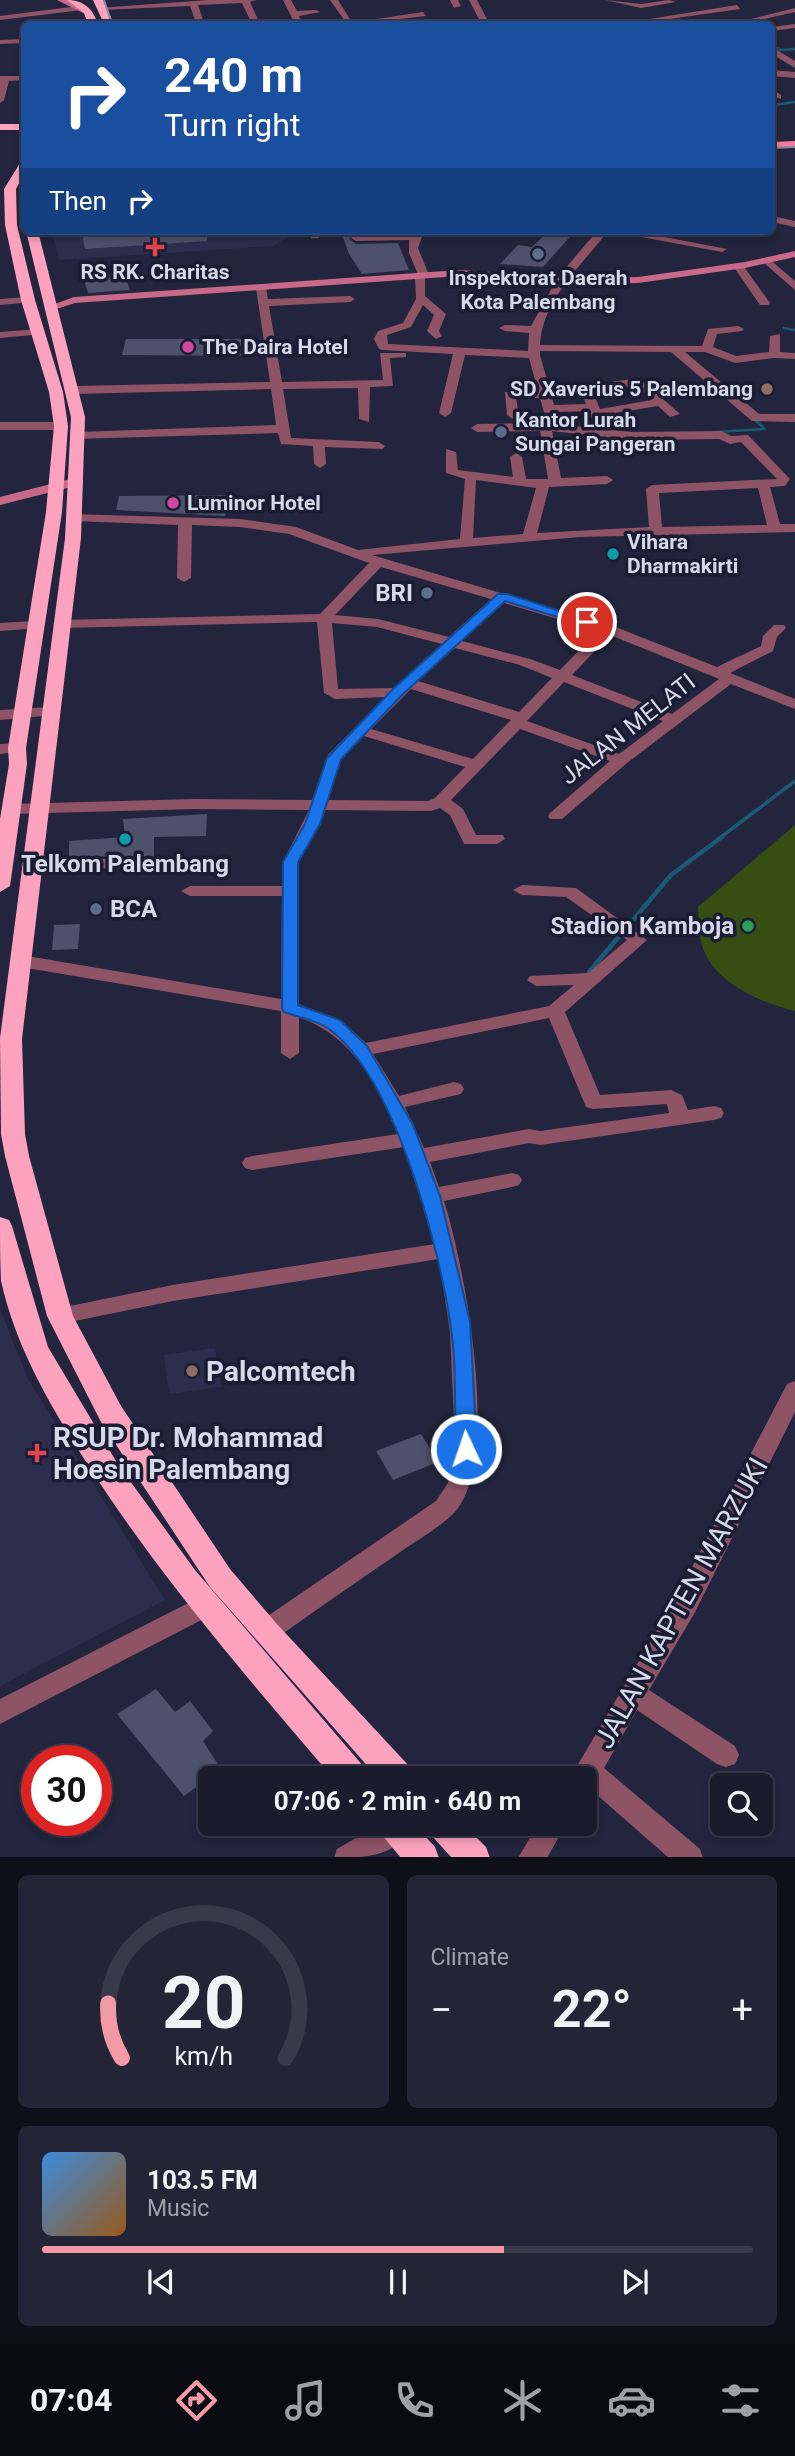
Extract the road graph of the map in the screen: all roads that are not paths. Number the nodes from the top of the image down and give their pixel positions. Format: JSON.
{"nodes":[{"id":1,"x":62,"y":0,"type":"edge"},
{"id":2,"x":252,"y":0,"type":"edge"},
{"id":3,"x":287,"y":0,"type":"edge"},
{"id":4,"x":334,"y":0,"type":"edge"},
{"id":5,"x":473,"y":0,"type":"edge"},
{"id":6,"x":609,"y":0,"type":"edge"},
{"id":7,"x":726,"y":0,"type":"edge"},
{"id":8,"x":245,"y":1,"type":"edge"},
{"id":9,"x":672,"y":2,"type":"dead end"},
{"id":10,"x":193,"y":3,"type":"junction"},
{"id":11,"x":100,"y":4,"type":"edge"},
{"id":12,"x":737,"y":6,"type":"junction"},
{"id":13,"x":0,"y":8,"type":"edge"},
{"id":14,"x":82,"y":8,"type":"edge"},
{"id":15,"x":795,"y":10,"type":"edge"},
{"id":16,"x":316,"y":12,"type":"dead end"},
{"id":17,"x":703,"y":12,"type":"junction"},
{"id":18,"x":293,"y":13,"type":"junction"},
{"id":19,"x":0,"y":18,"type":"edge"},
{"id":20,"x":348,"y":19,"type":"dead end"},
{"id":21,"x":757,"y":19,"type":"junction"},
{"id":22,"x":199,"y":20,"type":"dead end"},
{"id":23,"x":374,"y":20,"type":"dead end"},
{"id":24,"x":57,"y":21,"type":"edge"},
{"id":25,"x":108,"y":21,"type":"edge"},
{"id":26,"x":255,"y":21,"type":"edge"},
{"id":27,"x":297,"y":21,"type":"edge"},
{"id":28,"x":429,"y":21,"type":"edge"},
{"id":29,"x":484,"y":21,"type":"edge"},
{"id":30,"x":656,"y":21,"type":"edge"},
{"id":31,"x":721,"y":21,"type":"dead end"},
{"id":32,"x":749,"y":21,"type":"edge"},
{"id":33,"x":21,"y":25,"type":"edge"},
{"id":34,"x":0,"y":28,"type":"edge"},
{"id":35,"x":775,"y":29,"type":"edge"},
{"id":36,"x":794,"y":30,"type":"edge"},
{"id":37,"x":21,"y":41,"type":"edge"},
{"id":38,"x":0,"y":42,"type":"edge"},
{"id":39,"x":775,"y":50,"type":"edge"},
{"id":40,"x":795,"y":55,"type":"edge"},
{"id":41,"x":782,"y":57,"type":"junction"},
{"id":42,"x":795,"y":65,"type":"edge"},
{"id":43,"x":775,"y":73,"type":"edge"},
{"id":44,"x":795,"y":75,"type":"edge"},
{"id":45,"x":3,"y":78,"type":"edge"},
{"id":46,"x":21,"y":78,"type":"edge"},
{"id":47,"x":1,"y":89,"type":"edge"},
{"id":48,"x":0,"y":100,"type":"edge"},
{"id":49,"x":0,"y":129,"type":"edge"},
{"id":50,"x":21,"y":129,"type":"edge"},
{"id":51,"x":795,"y":146,"type":"edge"},
{"id":52,"x":775,"y":147,"type":"edge"},
{"id":53,"x":21,"y":165,"type":"edge"},
{"id":54,"x":21,"y":170,"type":"edge"},
{"id":55,"x":3,"y":200,"type":"edge"},
{"id":56,"x":775,"y":220,"type":"edge"},
{"id":57,"x":795,"y":224,"type":"edge"},
{"id":58,"x":33,"y":235,"type":"edge"},
{"id":59,"x":402,"y":235,"type":"edge"},
{"id":60,"x":417,"y":235,"type":"edge"},
{"id":61,"x":600,"y":235,"type":"edge"},
{"id":62,"x":639,"y":235,"type":"edge"},
{"id":63,"x":356,"y":238,"type":"dead end"},
{"id":64,"x":722,"y":248,"type":"dead end"},
{"id":65,"x":795,"y":254,"type":"edge"},
{"id":66,"x":767,"y":260,"type":"junction"},
{"id":67,"x":738,"y":266,"type":"junction"},
{"id":68,"x":422,"y":275,"type":"junction"},
{"id":69,"x":562,"y":279,"type":"junction"},
{"id":70,"x":795,"y":287,"type":"edge"},
{"id":71,"x":261,"y":288,"type":"junction"},
{"id":72,"x":350,"y":299,"type":"dead end"},
{"id":73,"x":421,"y":299,"type":"junction"},
{"id":74,"x":0,"y":302,"type":"edge"},
{"id":75,"x":263,"y":303,"type":"junction"},
{"id":76,"x":764,"y":303,"type":"dead end"},
{"id":77,"x":30,"y":305,"type":"junction"},
{"id":78,"x":50,"y":311,"type":"junction"},
{"id":79,"x":505,"y":328,"type":"dead end"},
{"id":80,"x":738,"y":329,"type":"dead end"},
{"id":81,"x":535,"y":330,"type":"junction"},
{"id":82,"x":39,"y":332,"type":"junction"},
{"id":83,"x":0,"y":335,"type":"edge"},
{"id":84,"x":436,"y":335,"type":"dead end"},
{"id":85,"x":776,"y":337,"type":"dead end"},
{"id":86,"x":602,"y":346,"type":"junction"},
{"id":87,"x":707,"y":349,"type":"junction"},
{"id":88,"x":420,"y":350,"type":"junction"},
{"id":89,"x":460,"y":351,"type":"junction"},
{"id":90,"x":676,"y":351,"type":"junction"},
{"id":91,"x":534,"y":352,"type":"junction"},
{"id":92,"x":774,"y":355,"type":"junction"},
{"id":93,"x":795,"y":356,"type":"edge"},
{"id":94,"x":735,"y":360,"type":"junction"},
{"id":95,"x":612,"y":363,"type":"dead end"},
{"id":96,"x":752,"y":371,"type":"dead end"},
{"id":97,"x":275,"y":384,"type":"junction"},
{"id":98,"x":364,"y":384,"type":"junction"},
{"id":99,"x":73,"y":390,"type":"junction"},
{"id":100,"x":545,"y":394,"type":"junction"},
{"id":101,"x":662,"y":402,"type":"junction"},
{"id":102,"x":549,"y":409,"type":"junction"},
{"id":103,"x":445,"y":413,"type":"dead end"},
{"id":104,"x":674,"y":414,"type":"dead end"},
{"id":105,"x":513,"y":415,"type":"dead end"},
{"id":106,"x":795,"y":418,"type":"edge"},
{"id":107,"x":365,"y":419,"type":"dead end"},
{"id":108,"x":597,"y":422,"type":"junction"},
{"id":109,"x":0,"y":426,"type":"edge"},
{"id":110,"x":61,"y":426,"type":"junction"},
{"id":111,"x":550,"y":427,"type":"junction"},
{"id":112,"x":477,"y":428,"type":"dead end"},
{"id":113,"x":281,"y":429,"type":"junction"},
{"id":114,"x":78,"y":436,"type":"junction"},
{"id":115,"x":319,"y":444,"type":"junction"},
{"id":116,"x":379,"y":446,"type":"dead end"},
{"id":117,"x":450,"y":452,"type":"dead end"},
{"id":118,"x":516,"y":457,"type":"dead end"},
{"id":119,"x":320,"y":464,"type":"dead end"},
{"id":120,"x":607,"y":480,"type":"dead end"},
{"id":121,"x":470,"y":481,"type":"dead end"},
{"id":122,"x":549,"y":483,"type":"junction"},
{"id":123,"x":67,"y":484,"type":"junction"},
{"id":124,"x":520,"y":484,"type":"junction"},
{"id":125,"x":763,"y":484,"type":"junction"},
{"id":126,"x":0,"y":501,"type":"edge"},
{"id":127,"x":74,"y":517,"type":"junction"},
{"id":128,"x":185,"y":521,"type":"junction"},
{"id":129,"x":774,"y":528,"type":"junction"},
{"id":130,"x":795,"y":528,"type":"edge"},
{"id":131,"x":656,"y":531,"type":"junction"},
{"id":132,"x":529,"y":537,"type":"junction"},
{"id":133,"x":466,"y":544,"type":"junction"},
{"id":134,"x":356,"y":552,"type":"junction"},
{"id":135,"x":379,"y":562,"type":"junction"},
{"id":136,"x":184,"y":578,"type":"dead end"},
{"id":137,"x":503,"y":596,"type":"junction"},
{"id":138,"x":324,"y":618,"type":"junction"},
{"id":139,"x":48,"y":624,"type":"junction"},
{"id":140,"x":0,"y":627,"type":"edge"},
{"id":141,"x":779,"y":628,"type":"dead end"},
{"id":142,"x":608,"y":629,"type":"junction"},
{"id":143,"x":453,"y":642,"type":"junction"},
{"id":144,"x":565,"y":675,"type":"junction"},
{"id":145,"x":723,"y":676,"type":"junction"},
{"id":146,"x":403,"y":688,"type":"junction"},
{"id":147,"x":795,"y":704,"type":"edge"},
{"id":148,"x":50,"y":712,"type":"junction"},
{"id":149,"x":0,"y":715,"type":"edge"},
{"id":150,"x":23,"y":715,"type":"junction"},
{"id":151,"x":675,"y":720,"type":"junction"},
{"id":152,"x":520,"y":721,"type":"junction"},
{"id":153,"x":362,"y":731,"type":"junction"},
{"id":154,"x":9,"y":749,"type":"edge"},
{"id":155,"x":621,"y":760,"type":"junction"},
{"id":156,"x":476,"y":765,"type":"junction"},
{"id":157,"x":441,"y":801,"type":"junction"},
{"id":158,"x":320,"y":804,"type":"junction"},
{"id":159,"x":11,"y":809,"type":"junction"},
{"id":160,"x":40,"y":809,"type":"junction"},
{"id":161,"x":556,"y":816,"type":"dead end"},
{"id":162,"x":497,"y":839,"type":"dead end"},
{"id":163,"x":32,"y":863,"type":"junction"},
{"id":164,"x":199,"y":865,"type":"dead end"},
{"id":165,"x":0,"y":886,"type":"edge"},
{"id":166,"x":522,"y":890,"type":"dead end"},
{"id":167,"x":27,"y":891,"type":"junction"},
{"id":168,"x":190,"y":891,"type":"dead end"},
{"id":169,"x":288,"y":891,"type":"junction"},
{"id":170,"x":0,"y":892,"type":"edge"},
{"id":171,"x":21,"y":961,"type":"junction"},
{"id":172,"x":592,"y":979,"type":"junction"},
{"id":173,"x":536,"y":980,"type":"dead end"},
{"id":174,"x":290,"y":1008,"type":"junction"},
{"id":175,"x":555,"y":1011,"type":"junction"},
{"id":176,"x":361,"y":1050,"type":"junction"},
{"id":177,"x":290,"y":1053,"type":"dead end"},
{"id":178,"x":454,"y":1089,"type":"dead end"},
{"id":179,"x":392,"y":1104,"type":"junction"},
{"id":180,"x":714,"y":1113,"type":"dead end"},
{"id":181,"x":681,"y":1118,"type":"junction"},
{"id":182,"x":413,"y":1148,"type":"junction"},
{"id":183,"x":252,"y":1163,"type":"dead end"},
{"id":184,"x":512,"y":1180,"type":"dead end"},
{"id":185,"x":431,"y":1196,"type":"junction"},
{"id":186,"x":0,"y":1226,"type":"edge"},
{"id":187,"x":446,"y":1250,"type":"junction"},
{"id":188,"x":60,"y":1316,"type":"junction"},
{"id":189,"x":795,"y":1390,"type":"edge"},
{"id":190,"x":204,"y":1606,"type":"junction"},
{"id":191,"x":265,"y":1632,"type":"junction"},
{"id":192,"x":634,"y":1694,"type":"junction"},
{"id":193,"x":0,"y":1712,"type":"edge"},
{"id":194,"x":726,"y":1755,"type":"dead end"},
{"id":195,"x":343,"y":1766,"type":"edge"},
{"id":196,"x":388,"y":1766,"type":"edge"},
{"id":197,"x":590,"y":1766,"type":"edge"},
{"id":198,"x":597,"y":1784,"type":"edge"},
{"id":199,"x":380,"y":1836,"type":"edge"},
{"id":200,"x":404,"y":1836,"type":"edge"},
{"id":201,"x":454,"y":1836,"type":"edge"},
{"id":202,"x":545,"y":1836,"type":"edge"},
{"id":203,"x":347,"y":1857,"type":"edge"},
{"id":204,"x":423,"y":1857,"type":"edge"},
{"id":205,"x":474,"y":1857,"type":"edge"},
{"id":206,"x":531,"y":1857,"type":"edge"},
{"id":207,"x":690,"y":1857,"type":"edge"}],
"edges":[{"from":1,"to":13,"type":"street"},
{"from":1,"to":14,"type":"street"},
{"from":2,"to":8,"type":"street"},
{"from":3,"to":18,"type":"street"},
{"from":4,"to":20,"type":"street"},
{"from":5,"to":29,"type":"street"},
{"from":6,"to":9,"type":"street"},
{"from":7,"to":12,"type":"street"},
{"from":8,"to":10,"type":"street"},
{"from":8,"to":26,"type":"street"},
{"from":10,"to":11,"type":"street"},
{"from":10,"to":22,"type":"street"},
{"from":11,"to":25,"type":"highway"},
{"from":12,"to":17,"type":"street"},
{"from":12,"to":21,"type":"street"},
{"from":14,"to":19,"type":"street"},
{"from":14,"to":24,"type":"street"},
{"from":15,"to":21,"type":"street"},
{"from":16,"to":18,"type":"street"},
{"from":17,"to":30,"type":"street"},
{"from":17,"to":31,"type":"street"},
{"from":18,"to":27,"type":"street"},
{"from":21,"to":32,"type":"street"},
{"from":23,"to":28,"type":"street"},
{"from":33,"to":34,"type":"street"},
{"from":35,"to":36,"type":"street"},
{"from":37,"to":38,"type":"street"},
{"from":39,"to":41,"type":"street"},
{"from":40,"to":41,"type":"street"},
{"from":41,"to":42,"type":"street"},
{"from":43,"to":44,"type":"street"},
{"from":45,"to":46,"type":"street"},
{"from":45,"to":47,"type":"street"},
{"from":47,"to":48,"type":"street"},
{"from":49,"to":50,"type":"highway"},
{"from":51,"to":52,"type":"main road"},
{"from":53,"to":55,"type":"highway"},
{"from":54,"to":55,"type":"highway"},
{"from":55,"to":77,"type":"highway"},
{"from":56,"to":57,"type":"street"},
{"from":58,"to":78,"type":"highway"},
{"from":59,"to":63,"type":"street"},
{"from":60,"to":68,"type":"street"},
{"from":61,"to":69,"type":"street"},
{"from":62,"to":64,"type":"street"},
{"from":65,"to":66,"type":"street"},
{"from":66,"to":67,"type":"street"},
{"from":66,"to":70,"type":"street"},
{"from":67,"to":69,"type":"street"},
{"from":67,"to":76,"type":"street"},
{"from":68,"to":69,"type":"street"},
{"from":68,"to":71,"type":"street"},
{"from":68,"to":73,"type":"street"},
{"from":69,"to":81,"type":"street"},
{"from":71,"to":75,"type":"street"},
{"from":71,"to":78,"type":"street"},
{"from":72,"to":75,"type":"street"},
{"from":73,"to":84,"type":"street"},
{"from":73,"to":88,"type":"street"},
{"from":74,"to":77,"type":"street"},
{"from":75,"to":97,"type":"street"},
{"from":77,"to":78,"type":"highway"},
{"from":77,"to":82,"type":"highway"},
{"from":78,"to":99,"type":"highway"},
{"from":79,"to":81,"type":"street"},
{"from":80,"to":87,"type":"street"},
{"from":81,"to":91,"type":"street"},
{"from":82,"to":83,"type":"street"},
{"from":82,"to":110,"type":"highway"},
{"from":85,"to":92,"type":"street"},
{"from":86,"to":90,"type":"street"},
{"from":86,"to":91,"type":"street"},
{"from":86,"to":95,"type":"street"},
{"from":87,"to":90,"type":"street"},
{"from":87,"to":94,"type":"street"},
{"from":88,"to":89,"type":"street"},
{"from":88,"to":98,"type":"street"},
{"from":89,"to":91,"type":"street"},
{"from":89,"to":103,"type":"street"},
{"from":90,"to":106,"type":"street"},
{"from":91,"to":100,"type":"street"},
{"from":92,"to":93,"type":"street"},
{"from":92,"to":94,"type":"street"},
{"from":94,"to":96,"type":"street"},
{"from":97,"to":98,"type":"street"},
{"from":97,"to":99,"type":"street"},
{"from":97,"to":113,"type":"street"},
{"from":98,"to":107,"type":"street"},
{"from":99,"to":114,"type":"highway"},
{"from":100,"to":102,"type":"street"},
{"from":100,"to":105,"type":"street"},
{"from":101,"to":104,"type":"street"},
{"from":101,"to":108,"type":"street"},
{"from":101,"to":108,"type":"street"},
{"from":102,"to":108,"type":"street"},
{"from":102,"to":111,"type":"street"},
{"from":108,"to":111,"type":"street"},
{"from":108,"to":125,"type":"street"},
{"from":109,"to":110,"type":"street"},
{"from":110,"to":123,"type":"highway"},
{"from":111,"to":112,"type":"street"},
{"from":111,"to":122,"type":"street"},
{"from":113,"to":114,"type":"street"},
{"from":113,"to":115,"type":"street"},
{"from":114,"to":123,"type":"highway"},
{"from":115,"to":116,"type":"street"},
{"from":115,"to":119,"type":"street"},
{"from":117,"to":124,"type":"street"},
{"from":118,"to":124,"type":"street"},
{"from":120,"to":122,"type":"street"},
{"from":121,"to":133,"type":"street"},
{"from":122,"to":124,"type":"street"},
{"from":122,"to":132,"type":"street"},
{"from":123,"to":126,"type":"street"},
{"from":123,"to":127,"type":"highway"},
{"from":123,"to":139,"type":"highway"},
{"from":125,"to":129,"type":"street"},
{"from":125,"to":131,"type":"street"},
{"from":127,"to":128,"type":"street"},
{"from":127,"to":139,"type":"highway"},
{"from":128,"to":134,"type":"street"},
{"from":128,"to":136,"type":"street"},
{"from":129,"to":130,"type":"street"},
{"from":129,"to":131,"type":"street"},
{"from":131,"to":132,"type":"street"},
{"from":132,"to":133,"type":"street"},
{"from":133,"to":134,"type":"street"},
{"from":134,"to":135,"type":"street"},
{"from":135,"to":137,"type":"street"},
{"from":135,"to":138,"type":"street"},
{"from":137,"to":142,"type":"street"},
{"from":137,"to":143,"type":"street"},
{"from":138,"to":139,"type":"street"},
{"from":138,"to":143,"type":"street"},
{"from":138,"to":146,"type":"street"},
{"from":139,"to":140,"type":"street"},
{"from":139,"to":148,"type":"highway"},
{"from":139,"to":150,"type":"highway"},
{"from":141,"to":145,"type":"street","name":"JALAN MELATI"},
{"from":142,"to":144,"type":"street"},
{"from":142,"to":145,"type":"street"},
{"from":143,"to":144,"type":"street"},
{"from":143,"to":146,"type":"street"},
{"from":144,"to":151,"type":"street"},
{"from":144,"to":152,"type":"street"},
{"from":145,"to":147,"type":"street"},
{"from":145,"to":151,"type":"street","name":"JALAN MELATI"},
{"from":146,"to":152,"type":"street"},
{"from":146,"to":153,"type":"street"},
{"from":148,"to":150,"type":"street"},
{"from":148,"to":160,"type":"highway"},
{"from":149,"to":150,"type":"street"},
{"from":150,"to":154,"type":"highway"},
{"from":151,"to":155,"type":"street","name":"JALAN MELATI"},
{"from":152,"to":155,"type":"street"},
{"from":152,"to":156,"type":"street"},
{"from":153,"to":156,"type":"street"},
{"from":153,"to":158,"type":"street"},
{"from":154,"to":159,"type":"highway"},
{"from":155,"to":161,"type":"street","name":"JALAN MELATI"},
{"from":156,"to":157,"type":"street"},
{"from":157,"to":158,"type":"street"},
{"from":157,"to":162,"type":"street"},
{"from":158,"to":160,"type":"street"},
{"from":158,"to":169,"type":"street"},
{"from":159,"to":160,"type":"street"},
{"from":159,"to":165,"type":"highway"},
{"from":160,"to":163,"type":"highway"},
{"from":163,"to":164,"type":"street"},
{"from":163,"to":167,"type":"highway"},
{"from":166,"to":172,"type":"street"},
{"from":167,"to":170,"type":"highway"},
{"from":167,"to":171,"type":"highway"},
{"from":168,"to":169,"type":"street"},
{"from":169,"to":174,"type":"street"},
{"from":171,"to":174,"type":"street"},
{"from":171,"to":188,"type":"highway"},
{"from":172,"to":173,"type":"street"},
{"from":172,"to":175,"type":"street"},
{"from":174,"to":176,"type":"street"},
{"from":174,"to":177,"type":"street"},
{"from":175,"to":176,"type":"street"},
{"from":175,"to":181,"type":"street"},
{"from":176,"to":179,"type":"street"},
{"from":178,"to":179,"type":"street"},
{"from":179,"to":182,"type":"street"},
{"from":180,"to":181,"type":"street"},
{"from":181,"to":182,"type":"street"},
{"from":182,"to":183,"type":"street"},
{"from":182,"to":185,"type":"street"},
{"from":184,"to":185,"type":"street"},
{"from":185,"to":187,"type":"street"},
{"from":186,"to":190,"type":"highway"},
{"from":187,"to":188,"type":"street"},
{"from":187,"to":191,"type":"street"},
{"from":188,"to":191,"type":"highway"},
{"from":189,"to":192,"type":"street","name":"JALAN KAPTEN MARZUKI"},
{"from":190,"to":193,"type":"street"},
{"from":190,"to":195,"type":"highway"},
{"from":191,"to":196,"type":"highway"},
{"from":192,"to":194,"type":"street"},
{"from":192,"to":197,"type":"street","name":"JALAN KAPTEN MARZUKI"},
{"from":198,"to":207,"type":"street"},
{"from":199,"to":203,"type":"street"},
{"from":200,"to":204,"type":"highway"},
{"from":201,"to":205,"type":"highway"},
{"from":202,"to":206,"type":"street"}]}
